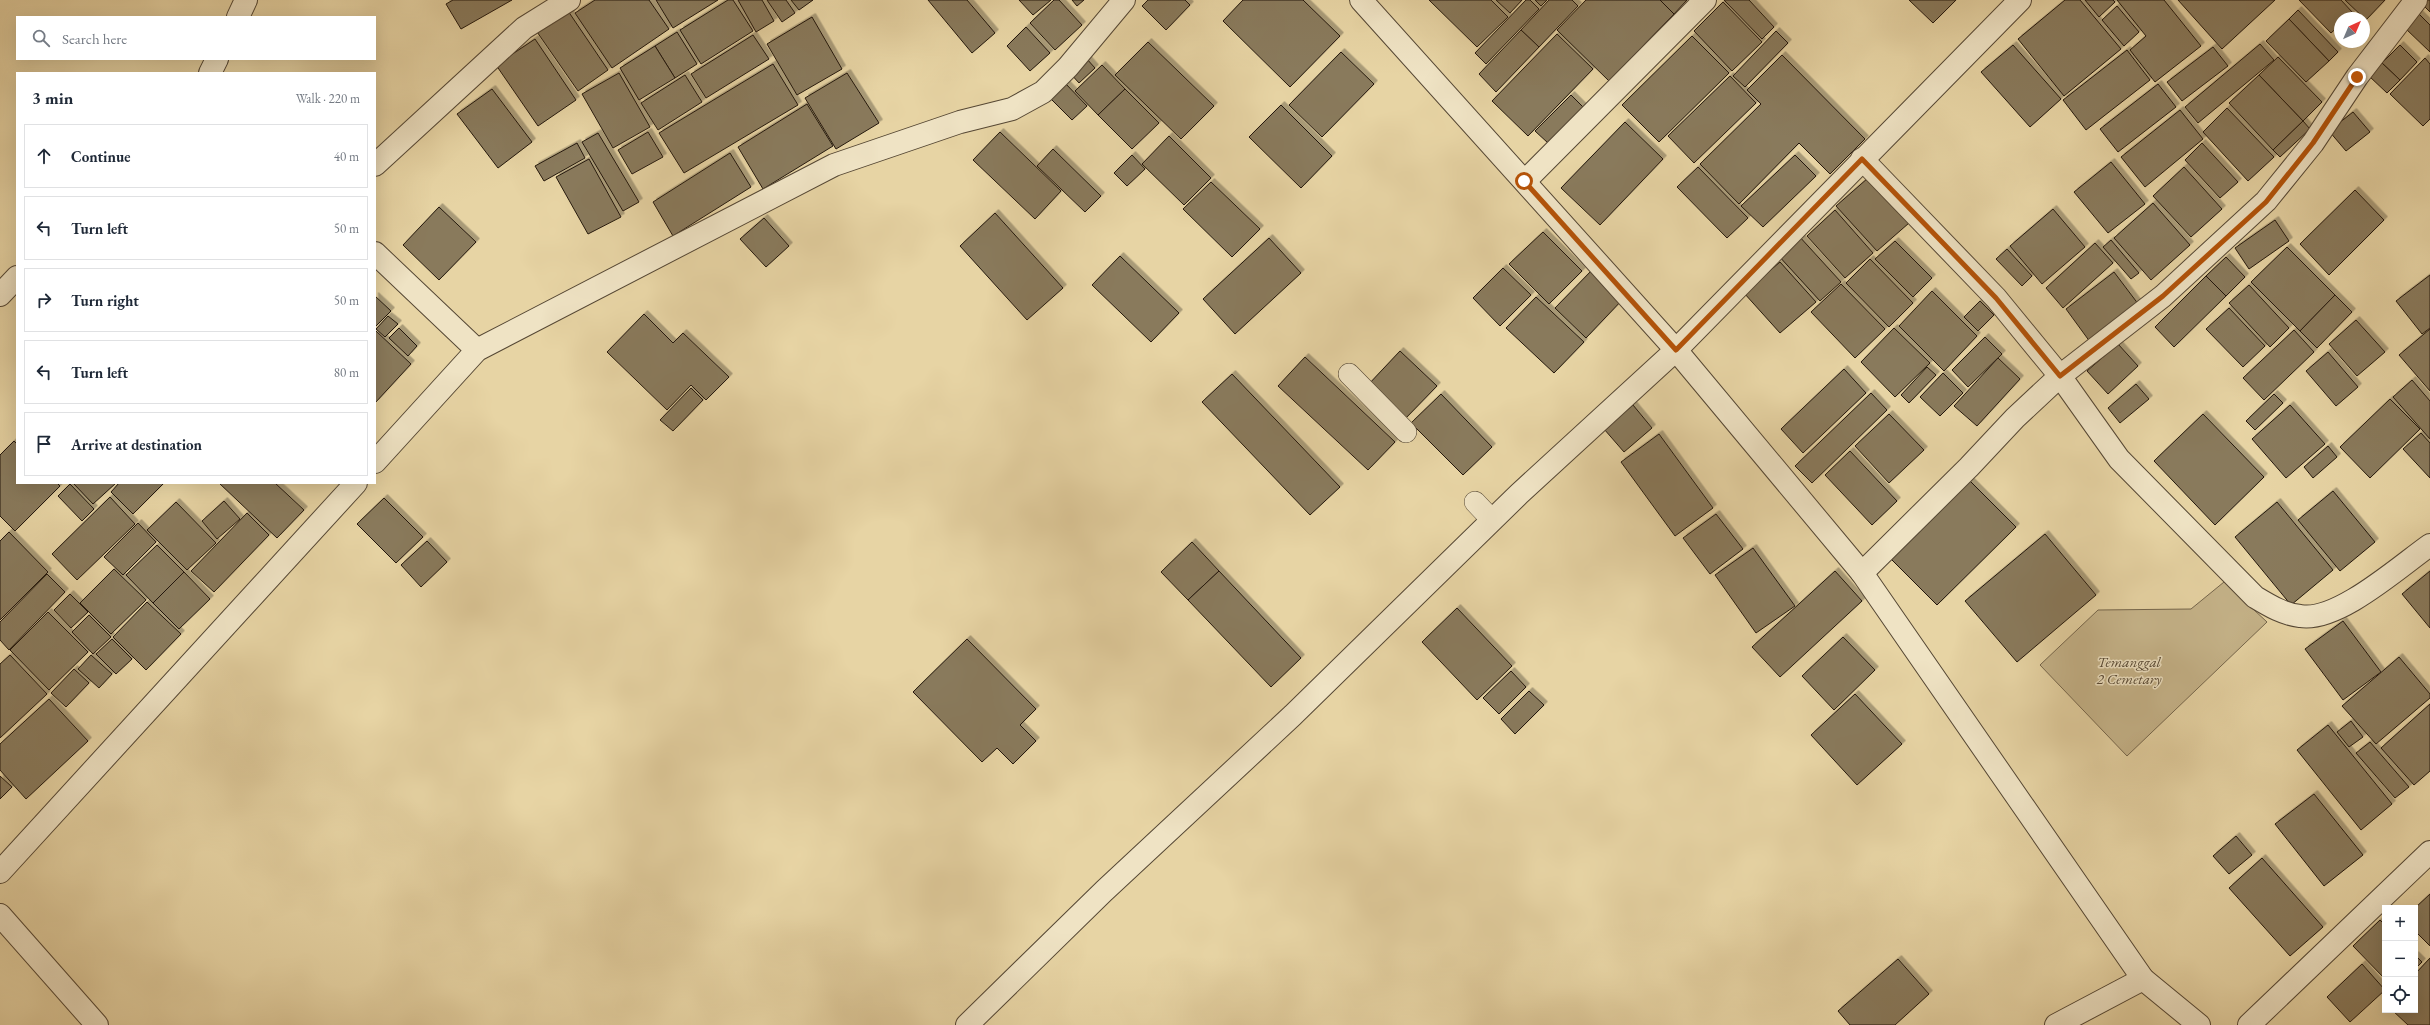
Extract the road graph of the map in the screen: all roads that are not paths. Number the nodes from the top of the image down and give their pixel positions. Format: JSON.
{"nodes":[{"id":1,"x":246,"y":0,"type":"edge"},
{"id":2,"x":569,"y":0,"type":"edge"},
{"id":3,"x":1124,"y":0,"type":"edge"},
{"id":4,"x":1361,"y":0,"type":"edge"},
{"id":5,"x":1705,"y":0,"type":"edge"},
{"id":6,"x":2020,"y":0,"type":"edge"},
{"id":7,"x":2416,"y":0,"type":"edge"},
{"id":8,"x":238,"y":16,"type":"edge"},
{"id":9,"x":216,"y":60,"type":"edge"},
{"id":10,"x":210,"y":72,"type":"edge"},
{"id":11,"x":1862,"y":159,"type":"junction"},
{"id":12,"x":376,"y":164,"type":"edge"},
{"id":13,"x":1524,"y":181,"type":"junction"},
{"id":14,"x":376,"y":254,"type":"edge"},
{"id":15,"x":16,"y":278,"type":"edge"},
{"id":16,"x":0,"y":295,"type":"edge"},
{"id":17,"x":477,"y":350,"type":"junction"},
{"id":18,"x":1676,"y":350,"type":"junction"},
{"id":19,"x":1349,"y":374,"type":"dead end"},
{"id":20,"x":2060,"y":376,"type":"junction"},
{"id":21,"x":1406,"y":432,"type":"dead end"},
{"id":22,"x":376,"y":461,"type":"edge"},
{"id":23,"x":355,"y":484,"type":"edge"},
{"id":24,"x":1475,"y":502,"type":"dead end"},
{"id":25,"x":1492,"y":520,"type":"junction"},
{"id":26,"x":2430,"y":545,"type":"edge"},
{"id":27,"x":1862,"y":573,"type":"junction"},
{"id":28,"x":2430,"y":852,"type":"edge"},
{"id":29,"x":0,"y":872,"type":"edge"},
{"id":30,"x":0,"y":915,"type":"edge"},
{"id":31,"x":2143,"y":979,"type":"junction"},
{"id":32,"x":96,"y":1025,"type":"edge"},
{"id":33,"x":967,"y":1025,"type":"edge"},
{"id":34,"x":2056,"y":1025,"type":"edge"},
{"id":35,"x":2199,"y":1025,"type":"edge"},
{"id":36,"x":2249,"y":1025,"type":"edge"}],
"edges":[{"from":1,"to":8,"type":"street"},
{"from":2,"to":12,"type":"street"},
{"from":3,"to":17,"type":"street"},
{"from":4,"to":13,"type":"street"},
{"from":5,"to":13,"type":"street"},
{"from":6,"to":11,"type":"street"},
{"from":7,"to":20,"type":"street"},
{"from":9,"to":10,"type":"street"},
{"from":11,"to":18,"type":"street"},
{"from":11,"to":20,"type":"street"},
{"from":13,"to":18,"type":"street"},
{"from":14,"to":17,"type":"street"},
{"from":15,"to":16,"type":"street"},
{"from":17,"to":22,"type":"street"},
{"from":18,"to":25,"type":"street"},
{"from":18,"to":27,"type":"street"},
{"from":19,"to":21,"type":"lane"},
{"from":20,"to":26,"type":"street"},
{"from":20,"to":27,"type":"street"},
{"from":23,"to":29,"type":"street"},
{"from":24,"to":25,"type":"lane"},
{"from":25,"to":33,"type":"street"},
{"from":27,"to":31,"type":"street"},
{"from":28,"to":36,"type":"street"},
{"from":30,"to":32,"type":"street"},
{"from":31,"to":34,"type":"street"},
{"from":31,"to":35,"type":"street"}]}
